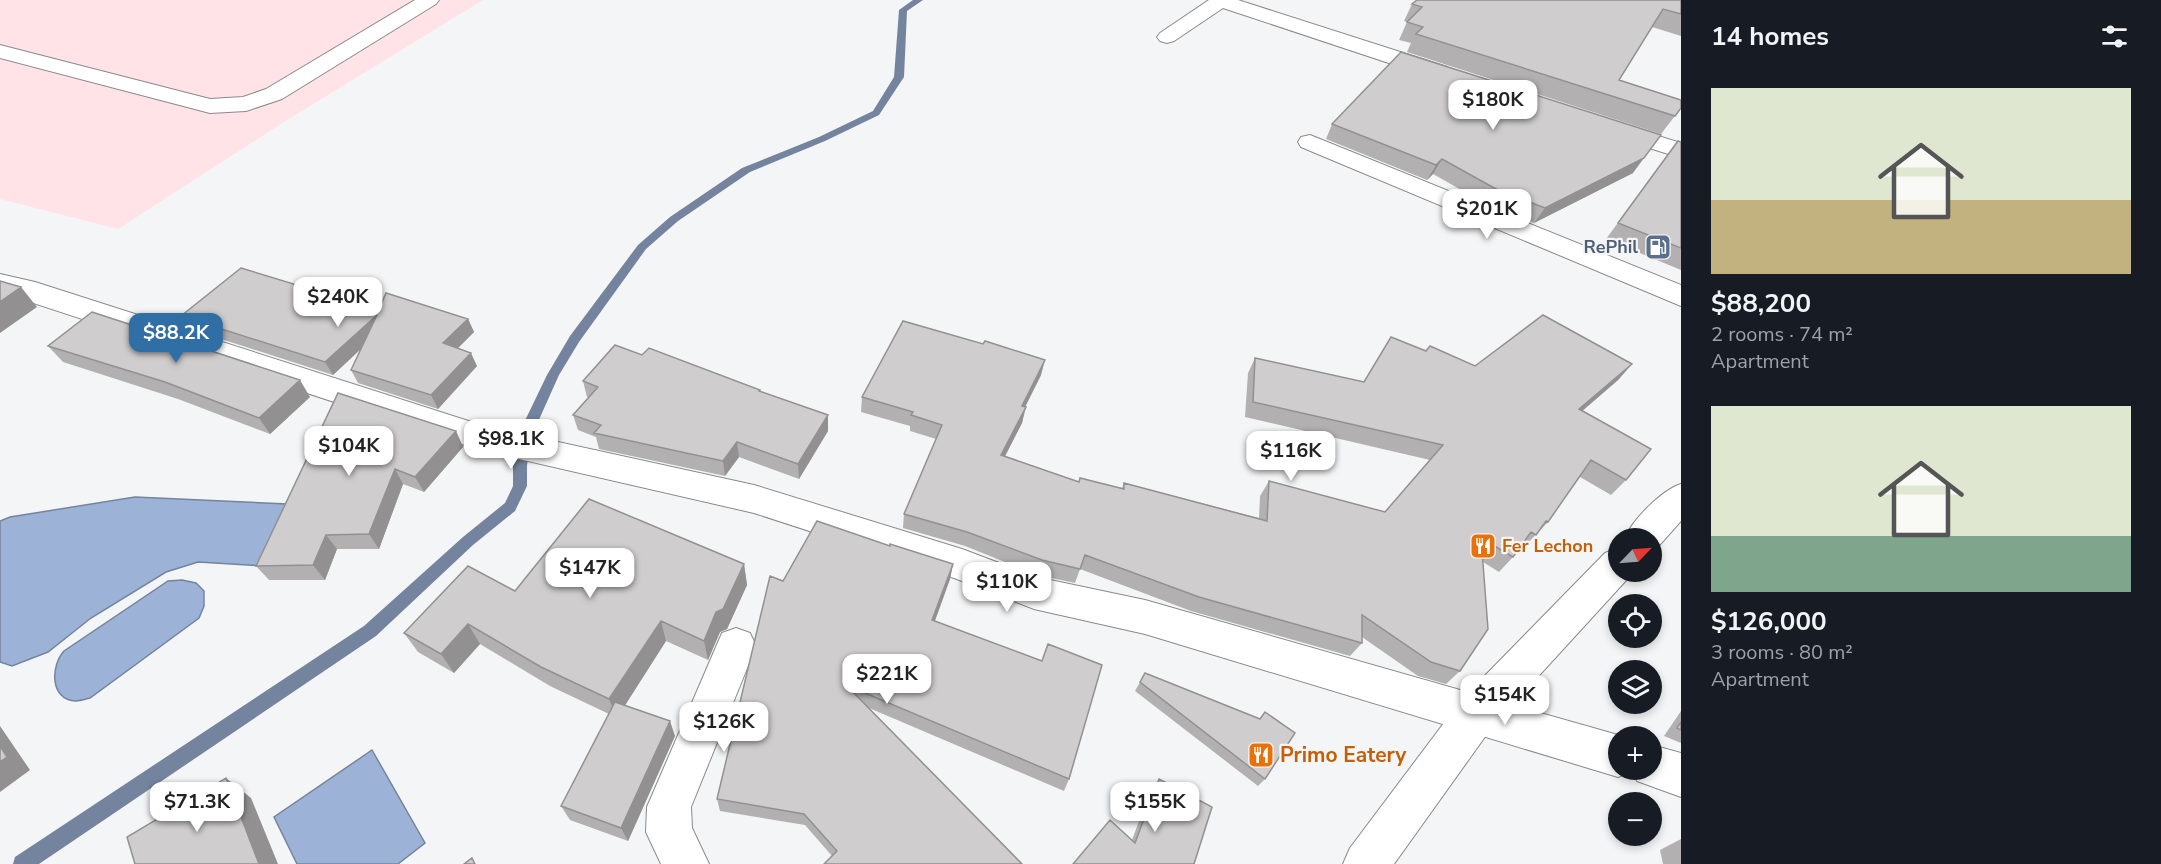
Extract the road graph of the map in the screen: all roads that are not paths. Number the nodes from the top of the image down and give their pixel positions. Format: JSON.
{"nodes":[{"id":1,"x":429,"y":0,"type":"edge"},
{"id":2,"x":1221,"y":0,"type":"edge"},
{"id":3,"x":1167,"y":37,"type":"dead end"},
{"id":4,"x":0,"y":51,"type":"edge"},
{"id":5,"x":1456,"y":78,"type":"edge"},
{"id":6,"x":1591,"y":122,"type":"edge"},
{"id":7,"x":1310,"y":142,"type":"dead end"},
{"id":8,"x":1681,"y":151,"type":"edge"},
{"id":9,"x":0,"y":283,"type":"edge"},
{"id":10,"x":1681,"y":296,"type":"edge"},
{"id":11,"x":1681,"y":498,"type":"edge"},
{"id":12,"x":1652,"y":528,"type":"edge"},
{"id":13,"x":1608,"y":574,"type":"edge"},
{"id":14,"x":736,"y":646,"type":"dead end"},
{"id":15,"x":1477,"y":712,"type":"junction"},
{"id":16,"x":1608,"y":753,"type":"edge"},
{"id":17,"x":1662,"y":769,"type":"edge"},
{"id":18,"x":1681,"y":775,"type":"edge"},
{"id":19,"x":1370,"y":862,"type":"edge"},
{"id":20,"x":686,"y":864,"type":"edge"}],
"edges":[{"from":1,"to":4,"type":"street"},
{"from":2,"to":3,"type":"street"},
{"from":2,"to":5,"type":"street"},
{"from":6,"to":8,"type":"street"},
{"from":7,"to":10,"type":"street"},
{"from":9,"to":15,"type":"street"},
{"from":11,"to":12,"type":"street"},
{"from":13,"to":15,"type":"street"},
{"from":14,"to":20,"type":"street"},
{"from":15,"to":16,"type":"street"},
{"from":15,"to":19,"type":"street"},
{"from":17,"to":18,"type":"street"}]}
